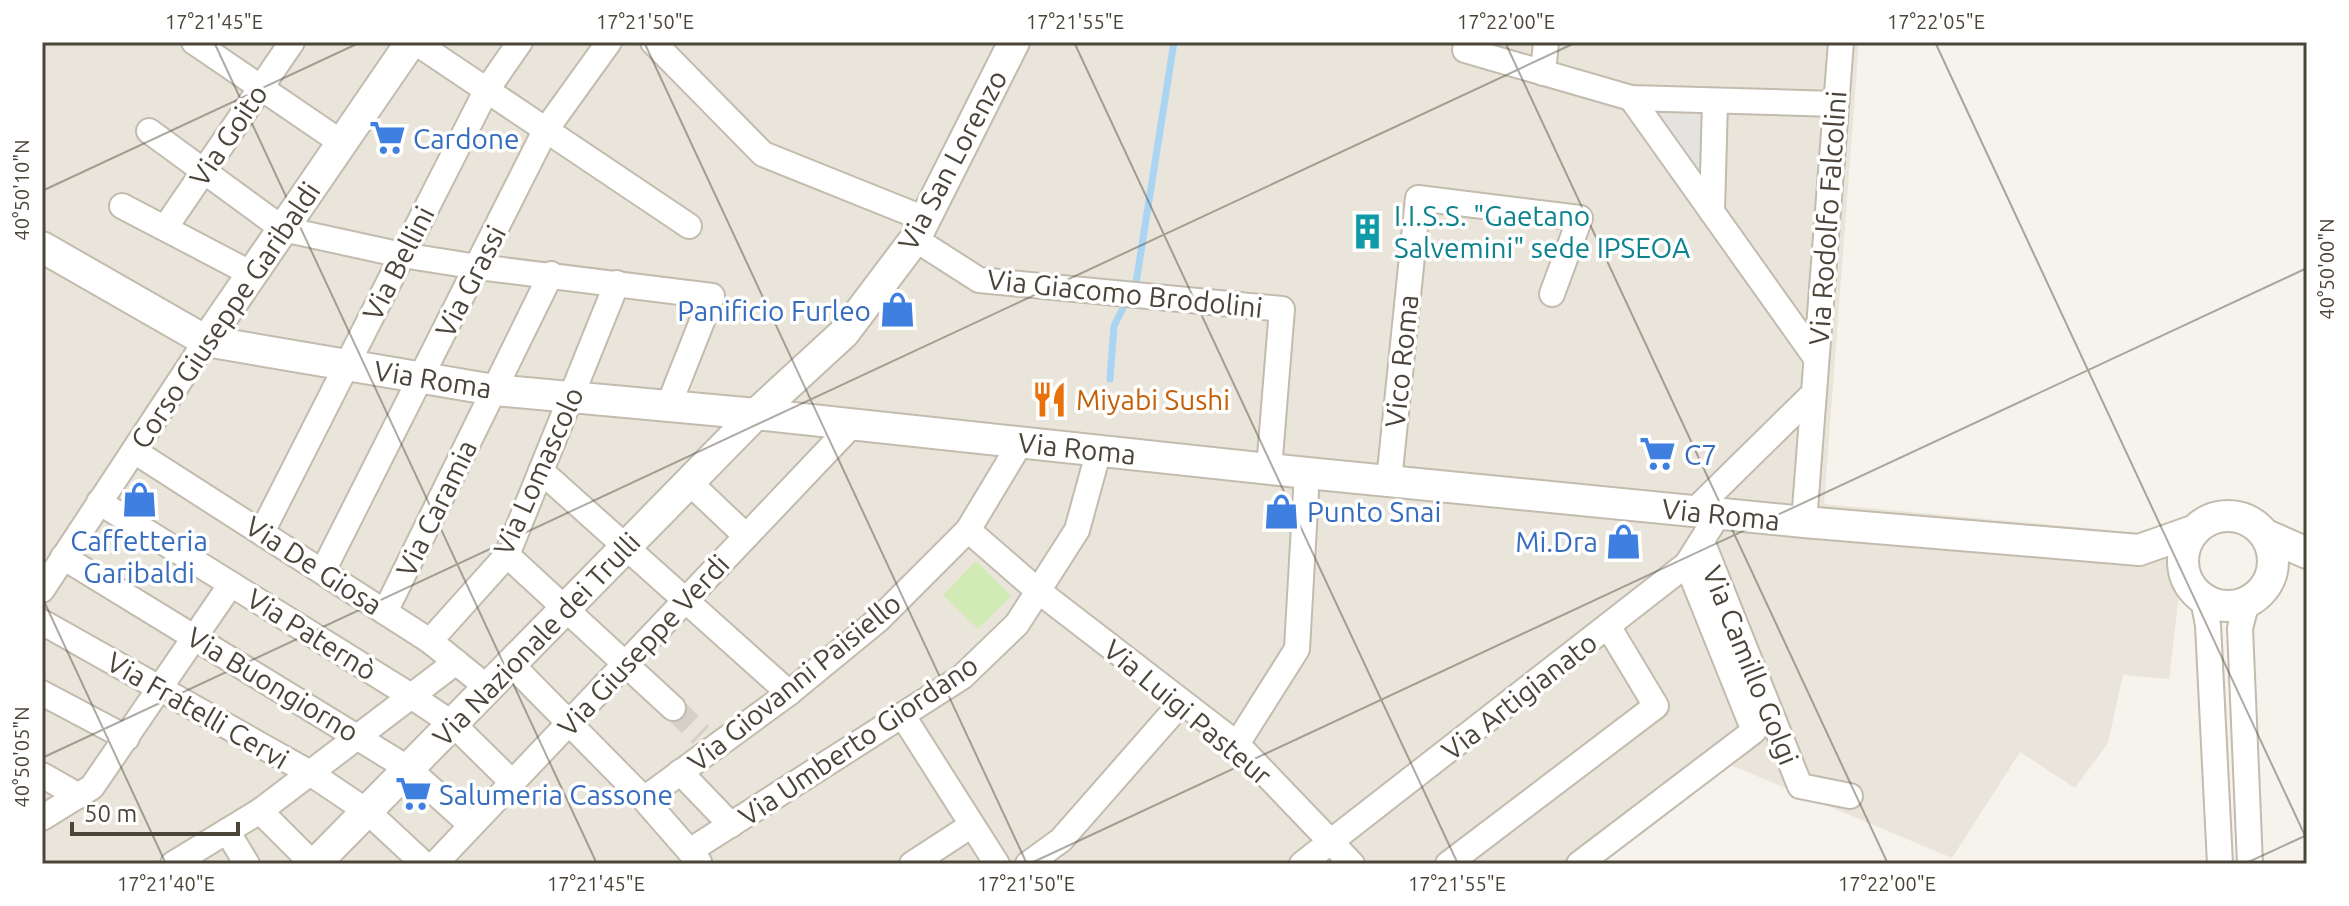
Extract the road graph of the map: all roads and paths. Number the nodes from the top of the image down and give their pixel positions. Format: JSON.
{"nodes":[{"id":1,"x":194,"y":42,"type":"edge"},
{"id":2,"x":292,"y":42,"type":"edge"},
{"id":3,"x":413,"y":42,"type":"edge"},
{"id":4,"x":520,"y":42,"type":"edge"},
{"id":5,"x":609,"y":42,"type":"edge"},
{"id":6,"x":653,"y":42,"type":"edge"},
{"id":7,"x":1014,"y":42,"type":"edge"},
{"id":8,"x":1546,"y":42,"type":"edge"},
{"id":9,"x":1841,"y":42,"type":"edge"},
{"id":10,"x":1465,"y":50,"type":"dead end"},
{"id":11,"x":1543,"y":73,"type":"junction"},
{"id":12,"x":261,"y":88,"type":"junction"},
{"id":13,"x":486,"y":91,"type":"junction"},
{"id":14,"x":1631,"y":98,"type":"junction"},
{"id":15,"x":1715,"y":101,"type":"junction"},
{"id":16,"x":1836,"y":104,"type":"junction"},
{"id":17,"x":149,"y":131,"type":"dead end"},
{"id":18,"x":545,"y":131,"type":"junction"},
{"id":19,"x":342,"y":143,"type":"junction"},
{"id":20,"x":204,"y":171,"type":"junction"},
{"id":21,"x":122,"y":206,"type":"dead end"},
{"id":22,"x":1712,"y":212,"type":"junction"},
{"id":23,"x":689,"y":226,"type":"dead end"},
{"id":24,"x":165,"y":228,"type":"junction"},
{"id":25,"x":283,"y":229,"type":"junction"},
{"id":26,"x":920,"y":229,"type":"junction"},
{"id":27,"x":42,"y":247,"type":"edge"},
{"id":28,"x":402,"y":255,"type":"junction"},
{"id":29,"x":478,"y":267,"type":"junction"},
{"id":30,"x":252,"y":274,"type":"junction"},
{"id":31,"x":551,"y":274,"type":"junction"},
{"id":32,"x":617,"y":283,"type":"junction"},
{"id":33,"x":1552,"y":294,"type":"dead end"},
{"id":34,"x":206,"y":341,"type":"junction"},
{"id":35,"x":1816,"y":358,"type":"junction"},
{"id":36,"x":345,"y":365,"type":"junction"},
{"id":37,"x":422,"y":378,"type":"junction"},
{"id":38,"x":494,"y":390,"type":"junction"},
{"id":39,"x":1813,"y":394,"type":"junction"},
{"id":40,"x":571,"y":398,"type":"junction"},
{"id":41,"x":668,"y":407,"type":"junction"},
{"id":42,"x":756,"y":414,"type":"junction"},
{"id":43,"x":851,"y":426,"type":"junction"},
{"id":44,"x":1021,"y":442,"type":"junction"},
{"id":45,"x":1099,"y":450,"type":"junction"},
{"id":46,"x":134,"y":451,"type":"junction"},
{"id":47,"x":1269,"y":469,"type":"junction"},
{"id":48,"x":541,"y":471,"type":"junction"},
{"id":49,"x":1307,"y":473,"type":"junction"},
{"id":50,"x":1389,"y":481,"type":"junction"},
{"id":51,"x":689,"y":482,"type":"junction"},
{"id":52,"x":99,"y":502,"type":"junction"},
{"id":53,"x":1706,"y":512,"type":"junction"},
{"id":54,"x":1804,"y":522,"type":"junction"},
{"id":55,"x":968,"y":530,"type":"junction"},
{"id":56,"x":2193,"y":531,"type":"junction"},
{"id":57,"x":262,"y":532,"type":"junction"},
{"id":58,"x":2266,"y":535,"type":"junction"},
{"id":59,"x":746,"y":536,"type":"junction"},
{"id":60,"x":1702,"y":541,"type":"junction"},
{"id":61,"x":627,"y":546,"type":"junction"},
{"id":62,"x":2139,"y":550,"type":"junction"},
{"id":63,"x":2307,"y":553,"type":"edge"},
{"id":64,"x":507,"y":555,"type":"junction"},
{"id":65,"x":63,"y":557,"type":"junction"},
{"id":66,"x":1687,"y":564,"type":"junction"},
{"id":67,"x":323,"y":571,"type":"junction"},
{"id":68,"x":2307,"y":572,"type":"edge"},
{"id":69,"x":2185,"y":575,"type":"junction"},
{"id":70,"x":231,"y":584,"type":"junction"},
{"id":71,"x":42,"y":590,"type":"edge"},
{"id":72,"x":1037,"y":590,"type":"junction"},
{"id":73,"x":2258,"y":592,"type":"junction"},
{"id":74,"x":685,"y":599,"type":"junction"},
{"id":75,"x":2203,"y":599,"type":"junction"},
{"id":76,"x":565,"y":609,"type":"junction"},
{"id":77,"x":385,"y":612,"type":"junction"},
{"id":78,"x":42,"y":622,"type":"edge"},
{"id":79,"x":1608,"y":626,"type":"junction"},
{"id":80,"x":196,"y":637,"type":"junction"},
{"id":81,"x":430,"y":641,"type":"junction"},
{"id":82,"x":456,"y":662,"type":"junction"},
{"id":83,"x":511,"y":664,"type":"junction"},
{"id":84,"x":625,"y":664,"type":"junction"},
{"id":85,"x":161,"y":688,"type":"junction"},
{"id":86,"x":488,"y":688,"type":"junction"},
{"id":87,"x":42,"y":693,"type":"edge"},
{"id":88,"x":789,"y":693,"type":"junction"},
{"id":89,"x":411,"y":696,"type":"junction"},
{"id":90,"x":1182,"y":702,"type":"junction"},
{"id":91,"x":673,"y":708,"type":"tunnel mouth"},
{"id":92,"x":903,"y":716,"type":"junction"},
{"id":93,"x":453,"y":724,"type":"junction"},
{"id":94,"x":569,"y":724,"type":"junction"},
{"id":95,"x":358,"y":736,"type":"junction"},
{"id":96,"x":127,"y":738,"type":"junction"},
{"id":97,"x":1237,"y":744,"type":"junction"},
{"id":98,"x":409,"y":769,"type":"junction"},
{"id":99,"x":680,"y":772,"type":"junction"},
{"id":100,"x":310,"y":773,"type":"junction"},
{"id":101,"x":42,"y":775,"type":"edge"},
{"id":102,"x":512,"y":782,"type":"junction"},
{"id":103,"x":79,"y":796,"type":"junction"},
{"id":104,"x":1850,"y":796,"type":"dead end"},
{"id":105,"x":644,"y":799,"type":"junction"},
{"id":106,"x":260,"y":811,"type":"junction"},
{"id":107,"x":368,"y":812,"type":"junction"},
{"id":108,"x":42,"y":818,"type":"edge"},
{"id":109,"x":471,"y":825,"type":"junction"},
{"id":110,"x":731,"y":825,"type":"junction"},
{"id":111,"x":972,"y":825,"type":"junction"},
{"id":112,"x":227,"y":831,"type":"junction"},
{"id":113,"x":1333,"y":841,"type":"junction"},
{"id":114,"x":696,"y":857,"type":"edge"},
{"id":115,"x":173,"y":864,"type":"edge"},
{"id":116,"x":247,"y":864,"type":"edge"},
{"id":117,"x":314,"y":864,"type":"edge"},
{"id":118,"x":424,"y":864,"type":"edge"},
{"id":119,"x":435,"y":864,"type":"edge"},
{"id":120,"x":912,"y":864,"type":"edge"},
{"id":121,"x":997,"y":864,"type":"edge"},
{"id":122,"x":1028,"y":864,"type":"edge"},
{"id":123,"x":1302,"y":864,"type":"edge"},
{"id":124,"x":1352,"y":864,"type":"edge"},
{"id":125,"x":1448,"y":864,"type":"edge"},
{"id":126,"x":1579,"y":864,"type":"edge"},
{"id":127,"x":2220,"y":864,"type":"edge"},
{"id":128,"x":2250,"y":864,"type":"edge"}],
"edges":[{"from":1,"to":12,"type":"street"},
{"from":2,"to":12,"type":"street","name":"Via Goito"},
{"from":3,"to":13,"type":"street"},
{"from":3,"to":19,"type":"street","name":"Corso Giuseppe Garibaldi"},
{"from":4,"to":13,"type":"street","name":"Via Bellini"},
{"from":5,"to":18,"type":"street","name":"Via Grassi"},
{"from":6,"to":26,"type":"street"},
{"from":7,"to":26,"type":"street","name":"Via San Lorenzo"},
{"from":8,"to":11,"type":"street"},
{"from":9,"to":16,"type":"street","name":"Via Rodolfo Falcolini"},
{"from":10,"to":11,"type":"street"},
{"from":11,"to":14,"type":"street"},
{"from":12,"to":19,"type":"street"},
{"from":12,"to":20,"type":"street","name":"Via Goito"},
{"from":13,"to":18,"type":"street"},
{"from":13,"to":28,"type":"street","name":"Via Bellini"},
{"from":14,"to":15,"type":"street"},
{"from":14,"to":22,"type":"street"},
{"from":15,"to":16,"type":"street"},
{"from":15,"to":22,"type":"street"},
{"from":16,"to":35,"type":"street","name":"Via Rodolfo Falcolini"},
{"from":17,"to":20,"type":"street"},
{"from":18,"to":23,"type":"street"},
{"from":18,"to":29,"type":"street","name":"Via Grassi"},
{"from":19,"to":25,"type":"street","name":"Corso Giuseppe Garibaldi"},
{"from":20,"to":24,"type":"street","name":"Via Goito"},
{"from":20,"to":25,"type":"street"},
{"from":21,"to":24,"type":"street"},
{"from":22,"to":35,"type":"street"},
{"from":24,"to":30,"type":"street"},
{"from":25,"to":28,"type":"street"},
{"from":25,"to":30,"type":"street","name":"Corso Giuseppe Garibaldi"},
{"from":26,"to":42,"type":"street","name":"Via San Lorenzo"},
{"from":26,"to":47,"type":"street","name":"Via Giacomo Brodolini"},
{"from":27,"to":34,"type":"street","name":"Via Roma"},
{"from":28,"to":29,"type":"street"},
{"from":28,"to":36,"type":"street","name":"Via Bellini"},
{"from":29,"to":31,"type":"street"},
{"from":29,"to":37,"type":"street","name":"Via Grassi"},
{"from":30,"to":34,"type":"street","name":"Corso Giuseppe Garibaldi"},
{"from":31,"to":32,"type":"street"},
{"from":31,"to":38,"type":"street","name":"Via Caramia"},
{"from":32,"to":40,"type":"street","name":"Via Lomascolo"},
{"from":32,"to":41,"type":"street"},
{"from":33,"to":50,"type":"street","name":"Vico Roma"},
{"from":34,"to":36,"type":"street","name":"Via Roma"},
{"from":34,"to":46,"type":"street","name":"Corso Giuseppe Garibaldi"},
{"from":35,"to":39,"type":"street","name":"Via Rodolfo Falcolini"},
{"from":36,"to":37,"type":"street","name":"Via Roma"},
{"from":36,"to":57,"type":"street","name":"Via Bellini"},
{"from":37,"to":38,"type":"street","name":"Via Roma"},
{"from":37,"to":67,"type":"street","name":"Via Grassi"},
{"from":38,"to":40,"type":"street","name":"Via Roma"},
{"from":38,"to":77,"type":"street","name":"Via Caramia"},
{"from":39,"to":53,"type":"street"},
{"from":39,"to":54,"type":"street","name":"Via Rodolfo Falcolini"},
{"from":40,"to":41,"type":"street","name":"Via Roma"},
{"from":40,"to":48,"type":"street","name":"Via Lomascolo"},
{"from":41,"to":42,"type":"street","name":"Via Roma"},
{"from":42,"to":43,"type":"street","name":"Via Roma"},
{"from":42,"to":51,"type":"street","name":"Via Nazionale dei Trulli"},
{"from":43,"to":44,"type":"street","name":"Via Roma"},
{"from":43,"to":59,"type":"street","name":"Via Giuseppe Verdi"},
{"from":44,"to":45,"type":"street","name":"Via Roma"},
{"from":44,"to":55,"type":"street","name":"Via Giovanni Paisiello"},
{"from":45,"to":47,"type":"street","name":"Via Roma"},
{"from":45,"to":72,"type":"street","name":"Via Umberto Giordano"},
{"from":46,"to":52,"type":"street","name":"Corso Giuseppe Garibaldi"},
{"from":46,"to":57,"type":"street","name":"Via De Giosa"},
{"from":47,"to":49,"type":"street","name":"Via Roma"},
{"from":48,"to":61,"type":"street"},
{"from":48,"to":64,"type":"street","name":"Via Lomascolo"},
{"from":49,"to":50,"type":"street","name":"Via Roma"},
{"from":49,"to":97,"type":"street"},
{"from":50,"to":53,"type":"street","name":"Via Roma"},
{"from":51,"to":59,"type":"street"},
{"from":51,"to":61,"type":"street","name":"Via Nazionale dei Trulli"},
{"from":52,"to":65,"type":"street","name":"Corso Giuseppe Garibaldi"},
{"from":52,"to":70,"type":"street","name":"Via Paternò"},
{"from":53,"to":54,"type":"street","name":"Via Roma"},
{"from":53,"to":60,"type":"street","name":"Via Artigianato"},
{"from":54,"to":62,"type":"street","name":"Via Roma"},
{"from":55,"to":72,"type":"street","name":"Via Luigi Pasteur"},
{"from":55,"to":88,"type":"street","name":"Via Giovanni Paisiello"},
{"from":56,"to":58,"type":"street"},
{"from":56,"to":62,"type":"street","name":"Via Roma"},
{"from":56,"to":69,"type":"street"},
{"from":57,"to":67,"type":"street","name":"Via De Giosa"},
{"from":58,"to":63,"type":"street"},
{"from":58,"to":73,"type":"street"},
{"from":59,"to":74,"type":"street","name":"Via Giuseppe Verdi"},
{"from":60,"to":66,"type":"street","name":"Via Artigianato"},
{"from":60,"to":104,"type":"street","name":"Via Camillo Golgi"},
{"from":61,"to":74,"type":"street"},
{"from":61,"to":76,"type":"street","name":"Via Nazionale dei Trulli"},
{"from":62,"to":69,"type":"street","name":"Via Roma"},
{"from":64,"to":76,"type":"street"},
{"from":64,"to":81,"type":"street","name":"Via Lomascolo"},
{"from":65,"to":71,"type":"street","name":"Corso Giuseppe Garibaldi"},
{"from":65,"to":80,"type":"street","name":"Via Buongiorno"},
{"from":66,"to":79,"type":"street","name":"Via Artigianato"},
{"from":66,"to":126,"type":"street"},
{"from":67,"to":77,"type":"street","name":"Via De Giosa"},
{"from":68,"to":73,"type":"street"},
{"from":69,"to":75,"type":"street"},
{"from":70,"to":80,"type":"street"},
{"from":70,"to":89,"type":"street","name":"Via Paternò"},
{"from":72,"to":90,"type":"street","name":"Via Luigi Pasteur"},
{"from":72,"to":92,"type":"street","name":"Via Umberto Giordano"},
{"from":73,"to":75,"type":"street"},
{"from":73,"to":128,"type":"street"},
{"from":74,"to":84,"type":"street","name":"Via Giuseppe Verdi"},
{"from":74,"to":88,"type":"street"},
{"from":75,"to":127,"type":"street"},
{"from":76,"to":83,"type":"street","name":"Via Nazionale dei Trulli"},
{"from":76,"to":84,"type":"street"},
{"from":77,"to":81,"type":"street","name":"Via De Giosa"},
{"from":78,"to":85,"type":"street","name":"Via Fratelli Cervi"},
{"from":79,"to":113,"type":"street","name":"Via Artigianato"},
{"from":79,"to":125,"type":"street"},
{"from":80,"to":85,"type":"street"},
{"from":80,"to":95,"type":"street","name":"Via Buongiorno"},
{"from":81,"to":82,"type":"street","name":"Via De Giosa"},
{"from":82,"to":86,"type":"street","name":"Via De Giosa"},
{"from":82,"to":89,"type":"street"},
{"from":83,"to":86,"type":"street","name":"Via Nazionale dei Trulli"},
{"from":83,"to":94,"type":"street"},
{"from":84,"to":91,"type":"street"},
{"from":84,"to":94,"type":"street","name":"Via Giuseppe Verdi"},
{"from":85,"to":96,"type":"street"},
{"from":85,"to":100,"type":"street","name":"Via Fratelli Cervi"},
{"from":86,"to":93,"type":"street","name":"Via Nazionale dei Trulli"},
{"from":87,"to":96,"type":"street"},
{"from":88,"to":99,"type":"street","name":"Via Giovanni Paisiello"},
{"from":89,"to":93,"type":"street","name":"Via Paternò"},
{"from":89,"to":95,"type":"street"},
{"from":90,"to":97,"type":"street","name":"Via Luigi Pasteur"},
{"from":90,"to":122,"type":"street"},
{"from":92,"to":110,"type":"street","name":"Via Umberto Giordano"},
{"from":92,"to":111,"type":"street"},
{"from":93,"to":98,"type":"street","name":"Via Nazionale dei Trulli"},
{"from":93,"to":102,"type":"street","name":"Via Paternò"},
{"from":94,"to":102,"type":"street","name":"Via Giuseppe Verdi"},
{"from":94,"to":105,"type":"street"},
{"from":95,"to":98,"type":"street","name":"Via Buongiorno"},
{"from":95,"to":100,"type":"street"},
{"from":96,"to":103,"type":"street"},
{"from":97,"to":113,"type":"street","name":"Via Luigi Pasteur"},
{"from":98,"to":107,"type":"street","name":"Via Nazionale dei Trulli"},
{"from":98,"to":109,"type":"street","name":"Via Buongiorno"},
{"from":99,"to":105,"type":"street","name":"Via Giovanni Paisiello"},
{"from":99,"to":110,"type":"street"},
{"from":100,"to":106,"type":"street"},
{"from":100,"to":107,"type":"street","name":"Via Fratelli Cervi"},
{"from":101,"to":103,"type":"street"},
{"from":102,"to":109,"type":"street","name":"Via Giuseppe Verdi"},
{"from":103,"to":108,"type":"street"},
{"from":105,"to":114,"type":"street"},
{"from":106,"to":112,"type":"street"},
{"from":106,"to":117,"type":"street"},
{"from":107,"to":117,"type":"street","name":"Via Nazionale dei Trulli"},
{"from":107,"to":118,"type":"street","name":"Via Fratelli Cervi"},
{"from":109,"to":119,"type":"street","name":"Via Giuseppe Verdi"},
{"from":110,"to":114,"type":"street","name":"Via Umberto Giordano"},
{"from":111,"to":120,"type":"street"},
{"from":111,"to":121,"type":"street"},
{"from":112,"to":115,"type":"street"},
{"from":112,"to":116,"type":"street"},
{"from":113,"to":123,"type":"street","name":"Via Artigianato"},
{"from":113,"to":124,"type":"street","name":"Via Luigi Pasteur"}]}
